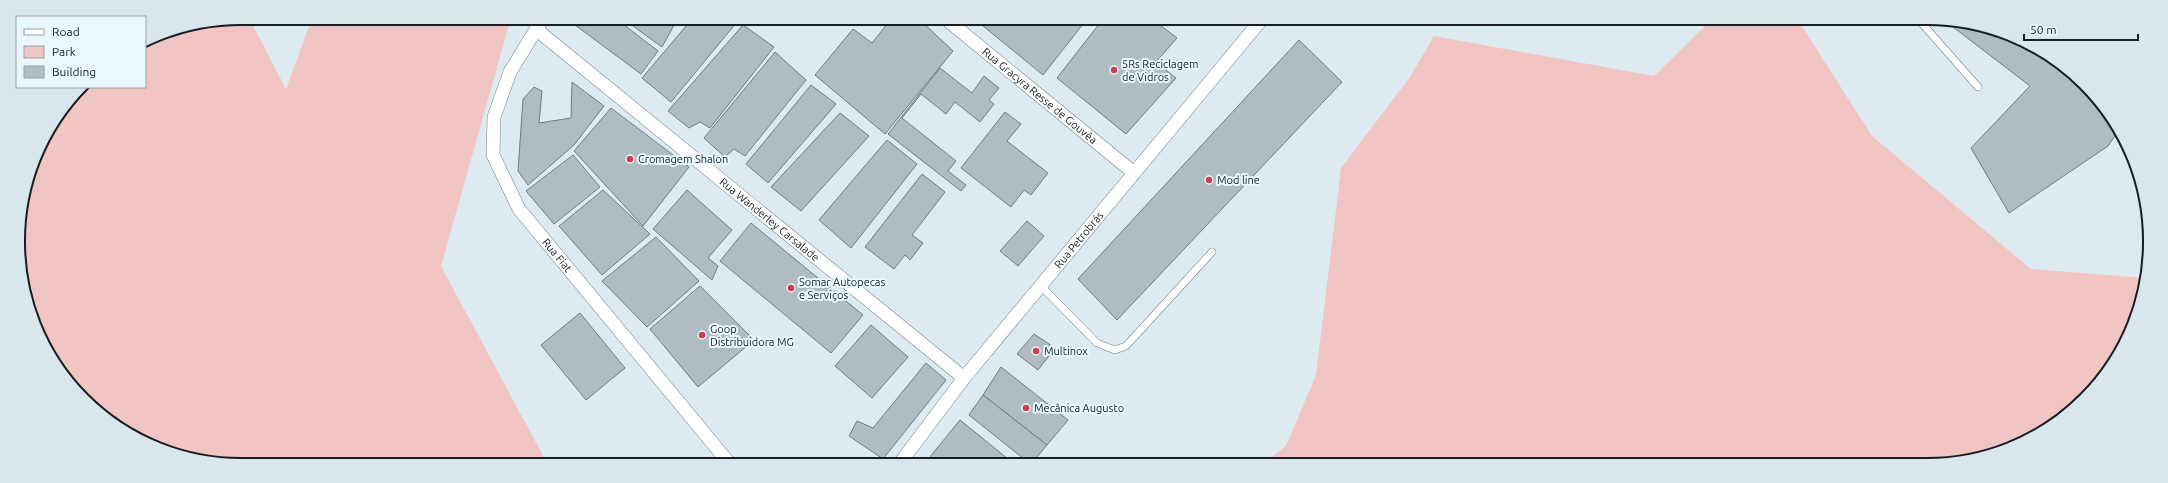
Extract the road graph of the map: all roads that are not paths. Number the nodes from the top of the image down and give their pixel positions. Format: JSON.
{"nodes":[{"id":1,"x":539,"y":25,"type":"edge"},
{"id":2,"x":541,"y":25,"type":"edge"},
{"id":3,"x":953,"y":25,"type":"edge"},
{"id":4,"x":1257,"y":25,"type":"edge"},
{"id":5,"x":1923,"y":25,"type":"edge"},
{"id":6,"x":1978,"y":87,"type":"dead end"},
{"id":7,"x":1134,"y":173,"type":"junction"},
{"id":8,"x":1212,"y":252,"type":"dead end"},
{"id":9,"x":1041,"y":286,"type":"junction"},
{"id":10,"x":964,"y":378,"type":"junction"},
{"id":11,"x":725,"y":458,"type":"edge"},
{"id":12,"x":904,"y":458,"type":"edge"}],
"edges":[{"from":1,"to":11,"type":"street","name":"Rua Fiat"},
{"from":2,"to":10,"type":"street","name":"Rua Wanderley Carsalade"},
{"from":3,"to":7,"type":"street","name":"Rua Gracyra Resse de Gouvêa"},
{"from":4,"to":7,"type":"street","name":"Rua Petrobrás"},
{"from":5,"to":6,"type":"lane"},
{"from":7,"to":9,"type":"street","name":"Rua Petrobrás"},
{"from":8,"to":9,"type":"lane"},
{"from":9,"to":10,"type":"street","name":"Rua Petrobrás"},
{"from":10,"to":12,"type":"street","name":"Rua Petrobrás"}]}
